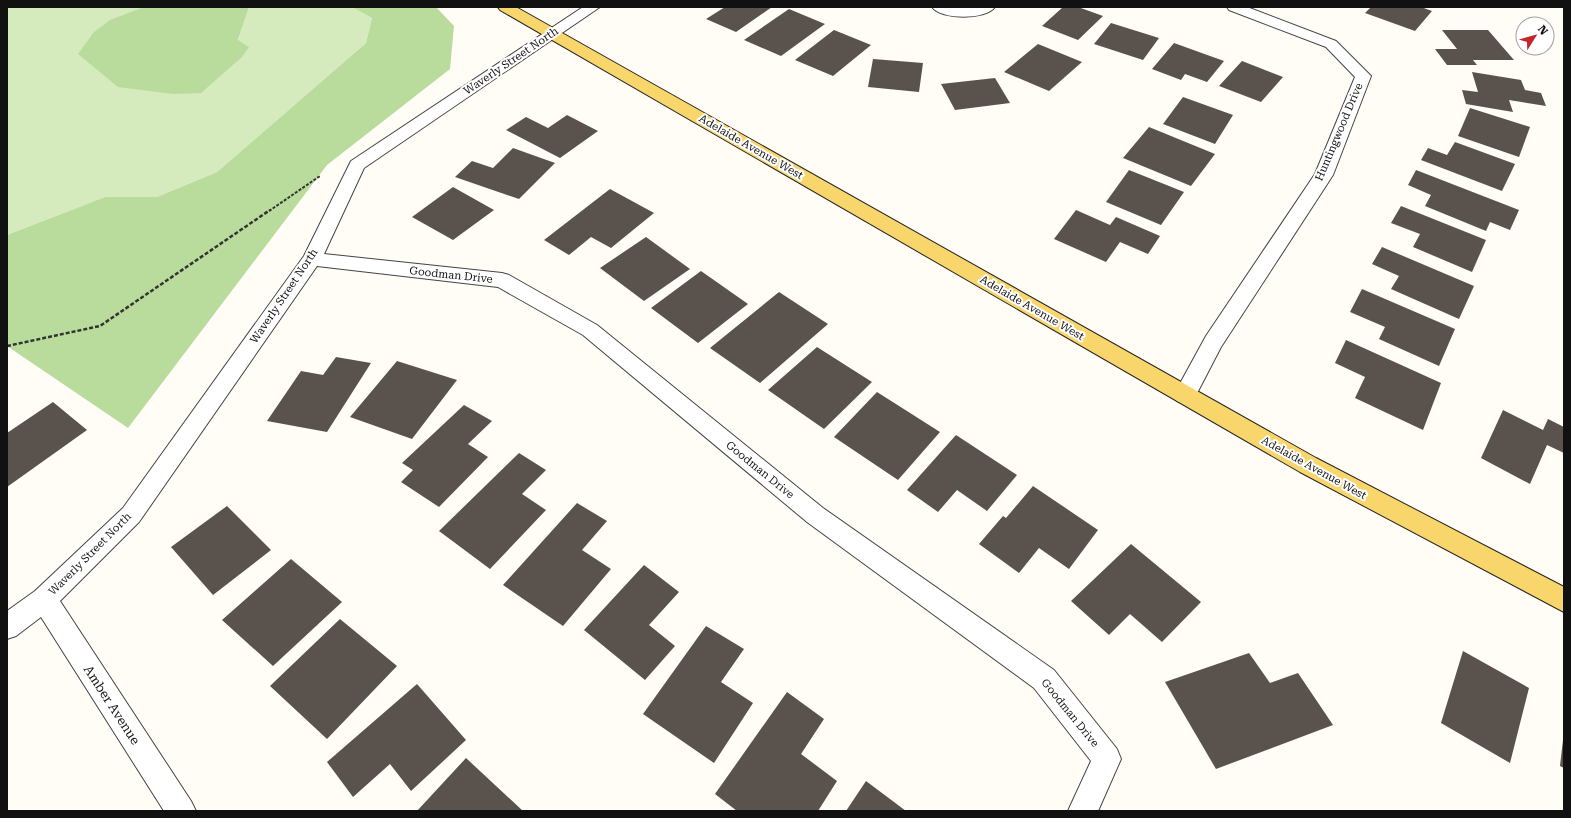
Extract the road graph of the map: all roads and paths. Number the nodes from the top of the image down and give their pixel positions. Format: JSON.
{"nodes":[{"id":1,"x":505,"y":7,"type":"edge"},
{"id":2,"x":593,"y":7,"type":"edge"},
{"id":3,"x":939,"y":7,"type":"edge"},
{"id":4,"x":988,"y":7,"type":"edge"},
{"id":5,"x":1234,"y":7,"type":"edge"},
{"id":6,"x":552,"y":34,"type":"junction"},
{"id":7,"x":357,"y":165,"type":"junction"},
{"id":8,"x":312,"y":259,"type":"junction"},
{"id":9,"x":7,"y":346,"type":"edge"},
{"id":10,"x":1185,"y":395,"type":"junction"},
{"id":11,"x":44,"y":599,"type":"junction"},
{"id":12,"x":1564,"y":600,"type":"edge"},
{"id":13,"x":7,"y":627,"type":"edge"},
{"id":14,"x":181,"y":811,"type":"edge"},
{"id":15,"x":1082,"y":811,"type":"edge"}],
"edges":[{"from":1,"to":6,"type":"main road","name":"Adelaide Avenue West"},
{"from":2,"to":6,"type":"street","name":"Waverly Street North"},
{"from":3,"to":4,"type":"street"},
{"from":5,"to":10,"type":"street","name":"Huntingwood Drive"},
{"from":6,"to":7,"type":"street","name":"Waverly Street North"},
{"from":6,"to":10,"type":"main road","name":"Adelaide Avenue West"},
{"from":7,"to":8,"type":"street","name":"Waverly Street North"},
{"from":7,"to":9,"type":"path"},
{"from":8,"to":11,"type":"street","name":"Waverly Street North"},
{"from":8,"to":15,"type":"street","name":"Goodman Drive"},
{"from":10,"to":12,"type":"main road","name":"Adelaide Avenue West"},
{"from":11,"to":13,"type":"street","name":"Waverly Street North"},
{"from":11,"to":14,"type":"street","name":"Amber Avenue"}]}
